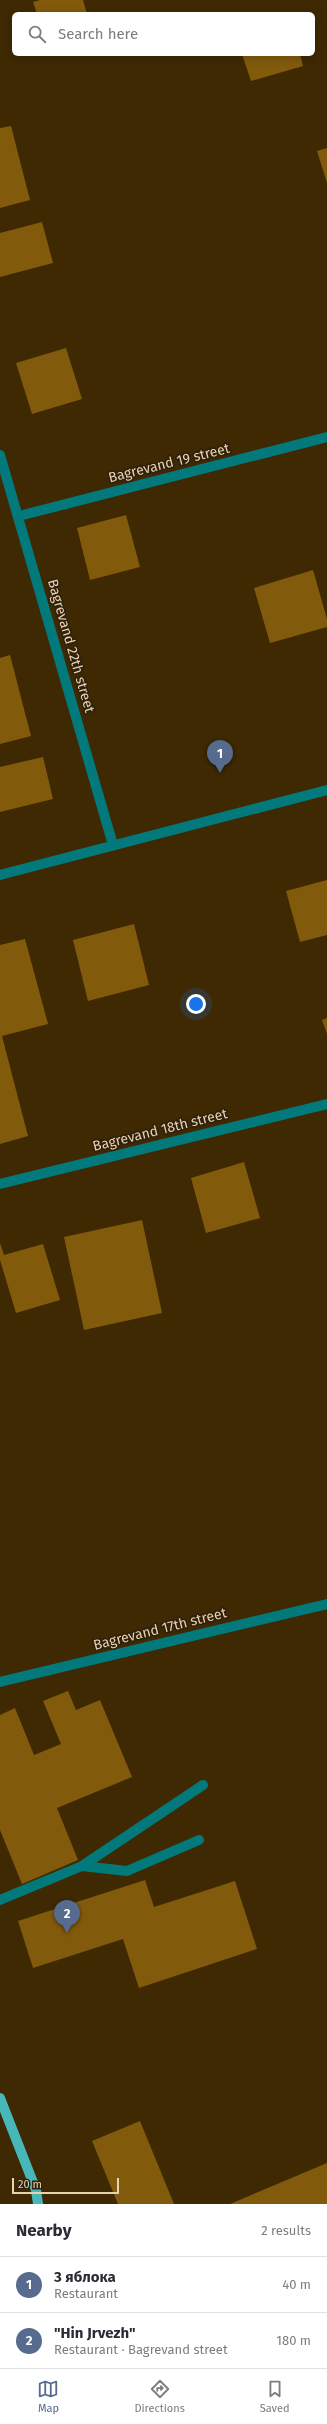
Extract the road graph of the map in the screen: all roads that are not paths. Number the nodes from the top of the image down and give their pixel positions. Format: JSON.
{"nodes":[{"id":1,"x":327,"y":437,"type":"edge"},
{"id":2,"x":0,"y":455,"type":"edge"},
{"id":3,"x":19,"y":516,"type":"junction"},
{"id":4,"x":327,"y":790,"type":"edge"},
{"id":5,"x":113,"y":845,"type":"junction"},
{"id":6,"x":0,"y":875,"type":"edge"},
{"id":7,"x":327,"y":1104,"type":"edge"},
{"id":8,"x":0,"y":1184,"type":"edge"},
{"id":9,"x":327,"y":1604,"type":"edge"},
{"id":10,"x":0,"y":1682,"type":"edge"},
{"id":11,"x":203,"y":1785,"type":"dead end"},
{"id":12,"x":199,"y":1840,"type":"dead end"},
{"id":13,"x":82,"y":1866,"type":"junction"},
{"id":14,"x":0,"y":1900,"type":"edge"},
{"id":15,"x":0,"y":2098,"type":"edge"},
{"id":16,"x":38,"y":2204,"type":"edge"}],
"edges":[{"from":1,"to":3,"type":"street","name":"Bagrevand 19 street"},
{"from":2,"to":3,"type":"street","name":"Bagrevand 22th street"},
{"from":3,"to":5,"type":"street","name":"Bagrevand 22th street"},
{"from":4,"to":5,"type":"street"},
{"from":5,"to":6,"type":"street"},
{"from":7,"to":8,"type":"street","name":"Bagrevand 18th street"},
{"from":9,"to":10,"type":"street","name":"Bagrevand 17th street"},
{"from":11,"to":13,"type":"street"},
{"from":12,"to":13,"type":"street"},
{"from":13,"to":14,"type":"street"},
{"from":15,"to":16,"type":"main road"}]}
